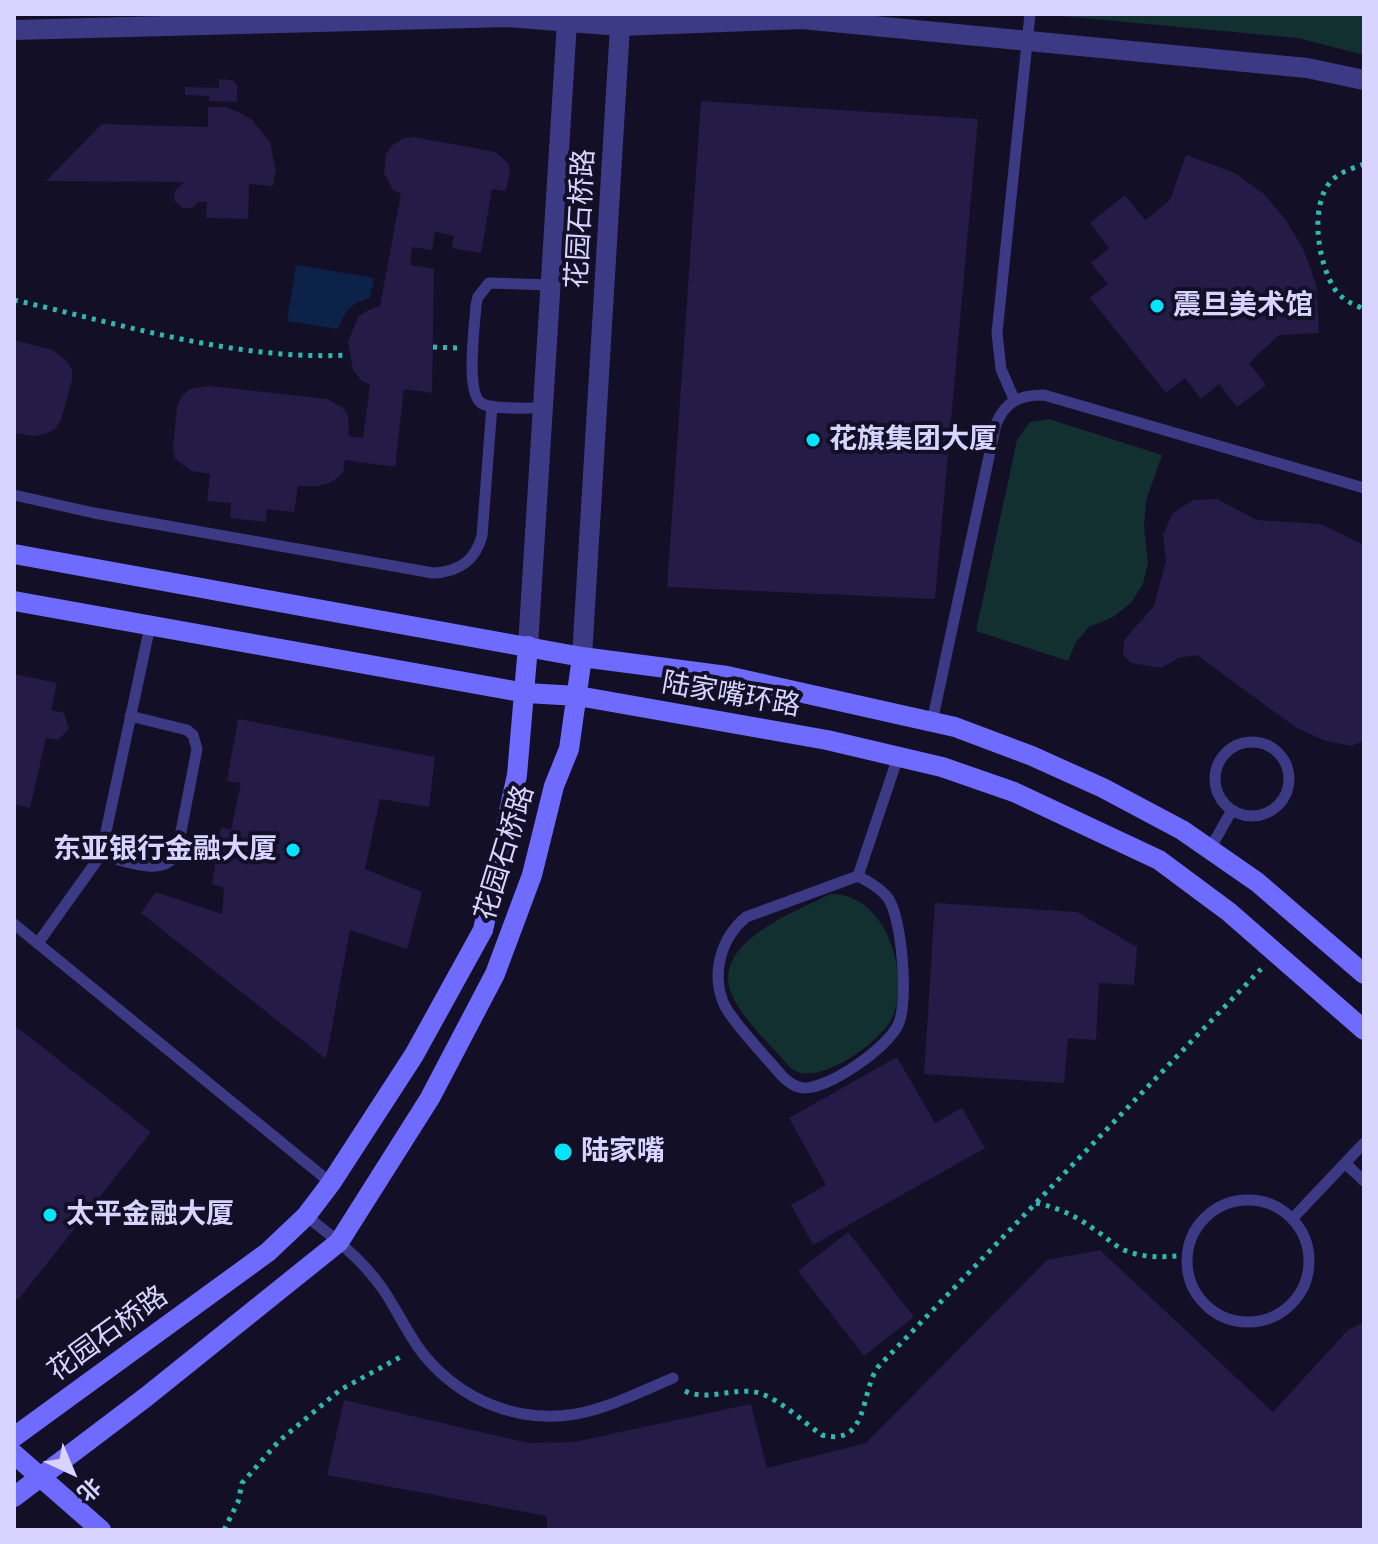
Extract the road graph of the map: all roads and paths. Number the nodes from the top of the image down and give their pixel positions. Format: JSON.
{"nodes":[{"id":1,"x":1030,"y":14,"type":"edge"},
{"id":2,"x":567,"y":22,"type":"junction"},
{"id":3,"x":620,"y":26,"type":"junction"},
{"id":4,"x":14,"y":30,"type":"edge"},
{"id":5,"x":1025,"y":40,"type":"junction"},
{"id":6,"x":1364,"y":80,"type":"edge"},
{"id":7,"x":1364,"y":164,"type":"edge"},
{"id":8,"x":551,"y":285,"type":"junction"},
{"id":9,"x":14,"y":300,"type":"edge"},
{"id":10,"x":1364,"y":309,"type":"edge"},
{"id":11,"x":348,"y":355,"type":"dead end"},
{"id":12,"x":1014,"y":399,"type":"junction"},
{"id":13,"x":492,"y":406,"type":"junction"},
{"id":14,"x":543,"y":408,"type":"junction"},
{"id":15,"x":1364,"y":488,"type":"edge"},
{"id":16,"x":14,"y":495,"type":"edge"},
{"id":17,"x":14,"y":554,"type":"edge"},
{"id":18,"x":14,"y":601,"type":"edge"},
{"id":19,"x":150,"y":626,"type":"junction"},
{"id":20,"x":528,"y":646,"type":"junction"},
{"id":21,"x":582,"y":657,"type":"junction"},
{"id":22,"x":526,"y":693,"type":"junction"},
{"id":23,"x":578,"y":696,"type":"junction"},
{"id":24,"x":130,"y":716,"type":"junction"},
{"id":25,"x":932,"y":722,"type":"junction"},
{"id":26,"x":898,"y":757,"type":"junction"},
{"id":27,"x":1232,"y":810,"type":"junction"},
{"id":28,"x":1210,"y":849,"type":"junction"},
{"id":29,"x":101,"y":855,"type":"junction"},
{"id":30,"x":858,"y":876,"type":"junction"},
{"id":31,"x":14,"y":924,"type":"edge"},
{"id":32,"x":38,"y":943,"type":"junction"},
{"id":33,"x":1276,"y":953,"type":"junction"},
{"id":34,"x":1364,"y":974,"type":"edge"},
{"id":35,"x":1364,"y":1030,"type":"edge"},
{"id":36,"x":1364,"y":1143,"type":"edge"},
{"id":37,"x":1345,"y":1163,"type":"junction"},
{"id":38,"x":1364,"y":1181,"type":"edge"},
{"id":39,"x":331,"y":1183,"type":"junction"},
{"id":40,"x":1036,"y":1203,"type":"junction"},
{"id":41,"x":306,"y":1216,"type":"junction"},
{"id":42,"x":1293,"y":1218,"type":"junction"},
{"id":43,"x":339,"y":1242,"type":"junction"},
{"id":44,"x":1187,"y":1255,"type":"junction"},
{"id":45,"x":419,"y":1348,"type":"junction"},
{"id":46,"x":673,"y":1378,"type":"joint"},
{"id":47,"x":14,"y":1437,"type":"edge"},
{"id":48,"x":14,"y":1454,"type":"edge"},
{"id":49,"x":42,"y":1476,"type":"junction"},
{"id":50,"x":14,"y":1497,"type":"edge"},
{"id":51,"x":101,"y":1530,"type":"edge"},
{"id":52,"x":224,"y":1530,"type":"edge"}],
"edges":[{"from":1,"to":5,"type":"lane"},
{"from":2,"to":3,"type":"street"},
{"from":2,"to":4,"type":"street"},
{"from":2,"to":8,"type":"street","name":"花园石桥路"},
{"from":3,"to":5,"type":"street"},
{"from":3,"to":21,"type":"street","name":"花园石桥路"},
{"from":5,"to":6,"type":"street"},
{"from":5,"to":12,"type":"lane"},
{"from":7,"to":10,"type":"path"},
{"from":8,"to":13,"type":"lane"},
{"from":8,"to":14,"type":"street","name":"花园石桥路"},
{"from":9,"to":11,"type":"path"},
{"from":12,"to":15,"type":"lane"},
{"from":12,"to":25,"type":"lane"},
{"from":13,"to":14,"type":"lane"},
{"from":13,"to":16,"type":"lane"},
{"from":14,"to":20,"type":"street","name":"花园石桥路"},
{"from":17,"to":20,"type":"main road","name":"陆家嘴环路"},
{"from":18,"to":19,"type":"main road","name":"陆家嘴环路"},
{"from":19,"to":22,"type":"main road","name":"陆家嘴环路"},
{"from":19,"to":24,"type":"lane"},
{"from":20,"to":21,"type":"main road","name":"陆家嘴环路"},
{"from":20,"to":22,"type":"main road","name":"花园石桥路"},
{"from":21,"to":23,"type":"main road","name":"花园石桥路"},
{"from":21,"to":25,"type":"main road","name":"陆家嘴环路"},
{"from":22,"to":23,"type":"main road","name":"陆家嘴环路"},
{"from":22,"to":39,"type":"main road","name":"花园石桥路"},
{"from":23,"to":26,"type":"main road","name":"陆家嘴环路"},
{"from":23,"to":43,"type":"main road","name":"花园石桥路"},
{"from":24,"to":29,"type":"lane"},
{"from":24,"to":29,"type":"lane"},
{"from":25,"to":28,"type":"main road","name":"陆家嘴环路"},
{"from":26,"to":30,"type":"lane"},
{"from":26,"to":33,"type":"main road","name":"陆家嘴环路"},
{"from":27,"to":27,"type":"lane"},
{"from":27,"to":28,"type":"lane"},
{"from":28,"to":34,"type":"main road","name":"陆家嘴环路"},
{"from":29,"to":32,"type":"lane"},
{"from":30,"to":30,"type":"lane"},
{"from":31,"to":32,"type":"lane"},
{"from":32,"to":39,"type":"lane"},
{"from":33,"to":35,"type":"main road","name":"陆家嘴环路"},
{"from":33,"to":40,"type":"path"},
{"from":36,"to":37,"type":"lane"},
{"from":37,"to":38,"type":"lane"},
{"from":37,"to":42,"type":"lane"},
{"from":39,"to":41,"type":"main road","name":"花园石桥路"},
{"from":40,"to":44,"type":"path"},
{"from":40,"to":46,"type":"path"},
{"from":41,"to":43,"type":"lane"},
{"from":41,"to":47,"type":"main road","name":"花园石桥路"},
{"from":42,"to":44,"type":"lane"},
{"from":42,"to":44,"type":"lane"},
{"from":43,"to":45,"type":"lane"},
{"from":43,"to":49,"type":"main road","name":"花园石桥路"},
{"from":45,"to":46,"type":"lane"},
{"from":45,"to":52,"type":"path"},
{"from":48,"to":49,"type":"main road"},
{"from":49,"to":50,"type":"main road","name":"花园石桥路"},
{"from":49,"to":51,"type":"main road"}]}
